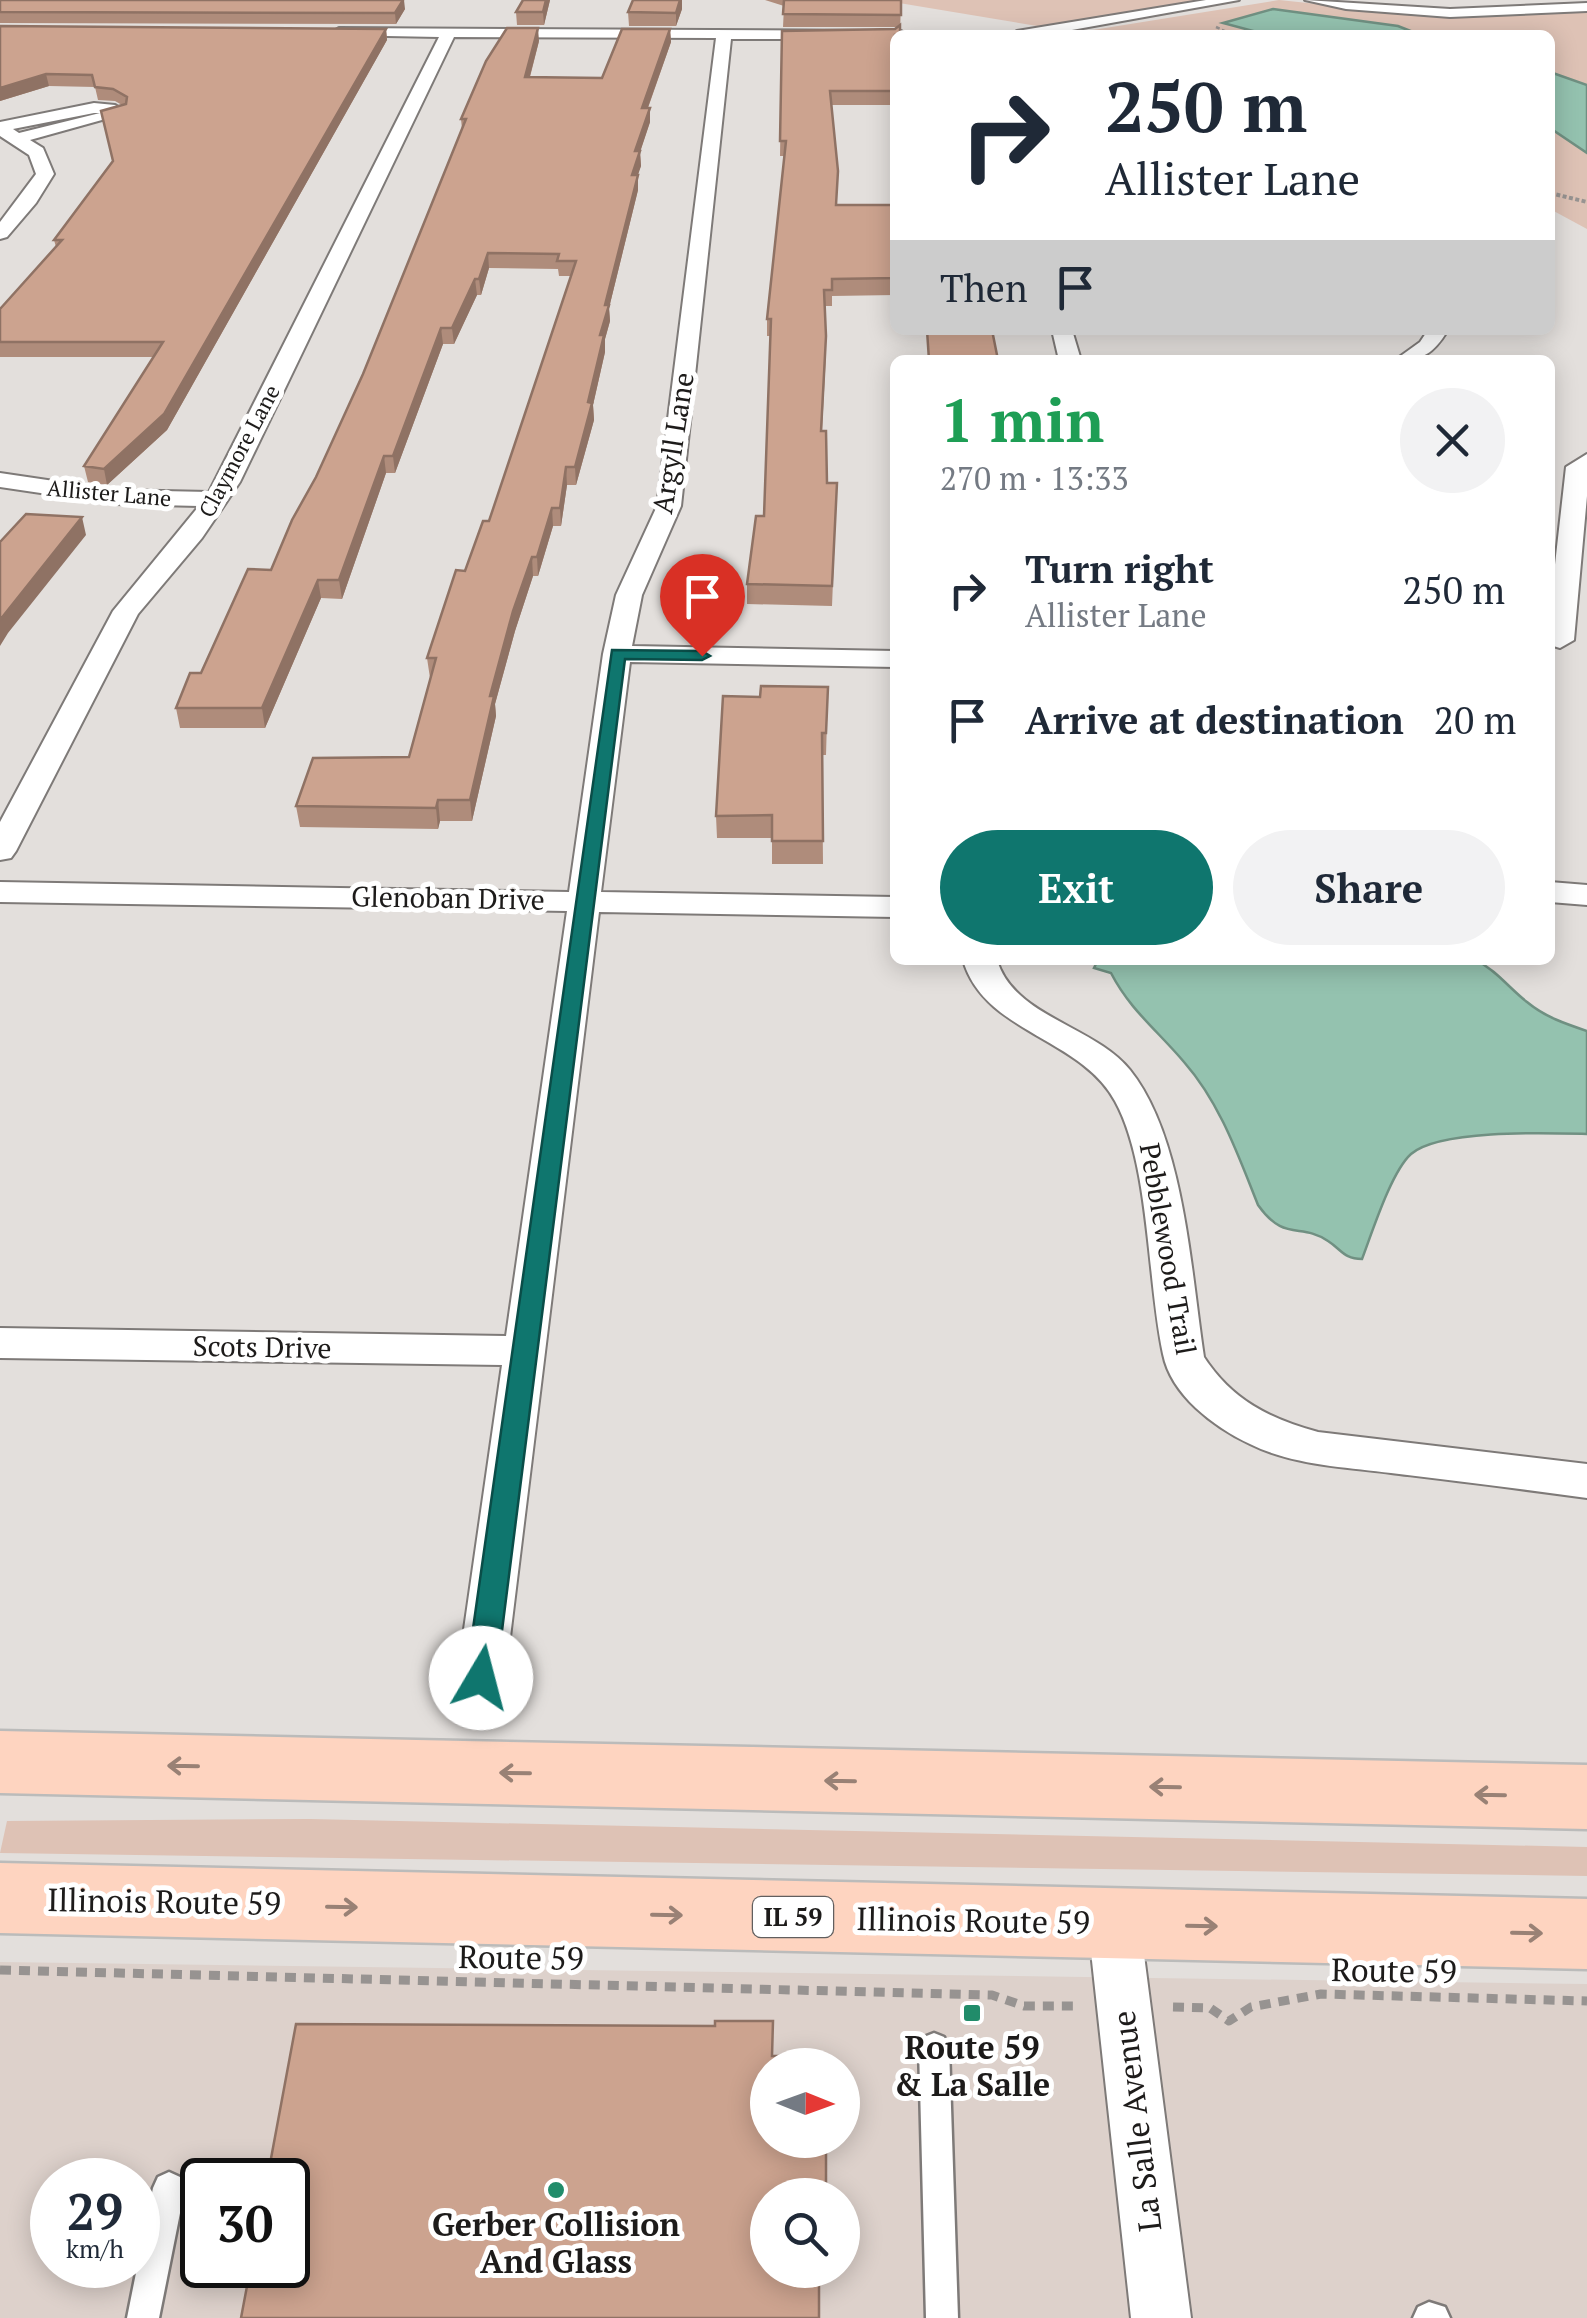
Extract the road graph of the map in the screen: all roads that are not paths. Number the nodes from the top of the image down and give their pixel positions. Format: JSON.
{"nodes":[{"id":1,"x":1232,"y":0,"type":"edge"},
{"id":2,"x":1312,"y":0,"type":"edge"},
{"id":3,"x":1587,"y":7,"type":"edge"},
{"id":4,"x":1048,"y":30,"type":"edge"},
{"id":5,"x":312,"y":32,"type":"edge"},
{"id":6,"x":449,"y":32,"type":"junction"},
{"id":7,"x":724,"y":34,"type":"junction"},
{"id":8,"x":890,"y":35,"type":"edge"},
{"id":9,"x":0,"y":128,"type":"edge"},
{"id":10,"x":19,"y":138,"type":"junction"},
{"id":11,"x":0,"y":233,"type":"edge"},
{"id":12,"x":1435,"y":335,"type":"edge"},
{"id":13,"x":1414,"y":355,"type":"edge"},
{"id":14,"x":1587,"y":461,"type":"edge"},
{"id":15,"x":0,"y":480,"type":"edge"},
{"id":16,"x":218,"y":499,"type":"junction"},
{"id":17,"x":1566,"y":641,"type":"edge"},
{"id":18,"x":618,"y":654,"type":"junction"},
{"id":19,"x":890,"y":659,"type":"edge"},
{"id":20,"x":0,"y":851,"type":"edge"},
{"id":21,"x":0,"y":892,"type":"edge"},
{"id":22,"x":1555,"y":892,"type":"edge"},
{"id":23,"x":1587,"y":895,"type":"edge"},
{"id":24,"x":585,"y":899,"type":"junction"},
{"id":25,"x":890,"y":907,"type":"edge"},
{"id":26,"x":981,"y":965,"type":"edge"},
{"id":27,"x":0,"y":1343,"type":"edge"},
{"id":28,"x":525,"y":1351,"type":"junction"},
{"id":29,"x":1587,"y":1481,"type":"edge"},
{"id":30,"x":481,"y":1678,"type":"dead end"},
{"id":31,"x":0,"y":1762,"type":"edge"},
{"id":32,"x":1587,"y":1797,"type":"edge"},
{"id":33,"x":0,"y":1898,"type":"edge"},
{"id":34,"x":1114,"y":1924,"type":"junction"},
{"id":35,"x":1587,"y":1934,"type":"edge"},
{"id":36,"x":934,"y":2047,"type":"dead end"},
{"id":37,"x":169,"y":2188,"type":"dead end"},
{"id":38,"x":143,"y":2318,"type":"edge"},
{"id":39,"x":942,"y":2318,"type":"edge"},
{"id":40,"x":1160,"y":2318,"type":"edge"}],
"edges":[{"from":1,"to":4,"type":"street"},
{"from":2,"to":3,"type":"street"},
{"from":5,"to":6,"type":"street"},
{"from":6,"to":7,"type":"street"},
{"from":6,"to":16,"type":"street","name":"Claymore Lane"},
{"from":7,"to":8,"type":"street"},
{"from":7,"to":18,"type":"street","name":"Argyll Lane"},
{"from":9,"to":10,"type":"street"},
{"from":9,"to":10,"type":"street"},
{"from":10,"to":11,"type":"street"},
{"from":12,"to":13,"type":"street"},
{"from":14,"to":17,"type":"street"},
{"from":15,"to":16,"type":"street","name":"Allister Lane"},
{"from":16,"to":20,"type":"street","name":"Claymore Lane"},
{"from":18,"to":19,"type":"street"},
{"from":18,"to":24,"type":"street","name":"Argyll Lane"},
{"from":21,"to":24,"type":"street","name":"Glenoban Drive"},
{"from":22,"to":23,"type":"street"},
{"from":24,"to":25,"type":"street","name":"Glenoban Drive"},
{"from":24,"to":28,"type":"street","name":"Argyll Lane"},
{"from":26,"to":29,"type":"street","name":"Pebblewood Trail"},
{"from":27,"to":28,"type":"street","name":"Scots Drive"},
{"from":28,"to":30,"type":"street","name":"Argyll Lane"},
{"from":32,"to":31,"type":"main road","one_way":true},
{"from":33,"to":34,"type":"main road","name":"Illinois Route 59","number":"IL 59","one_way":true},
{"from":34,"to":35,"type":"main road","name":"Illinois Route 59","number":"IL 59","one_way":true},
{"from":34,"to":40,"type":"street","name":"La Salle Avenue"},
{"from":36,"to":39,"type":"lane"},
{"from":37,"to":38,"type":"lane"}]}
